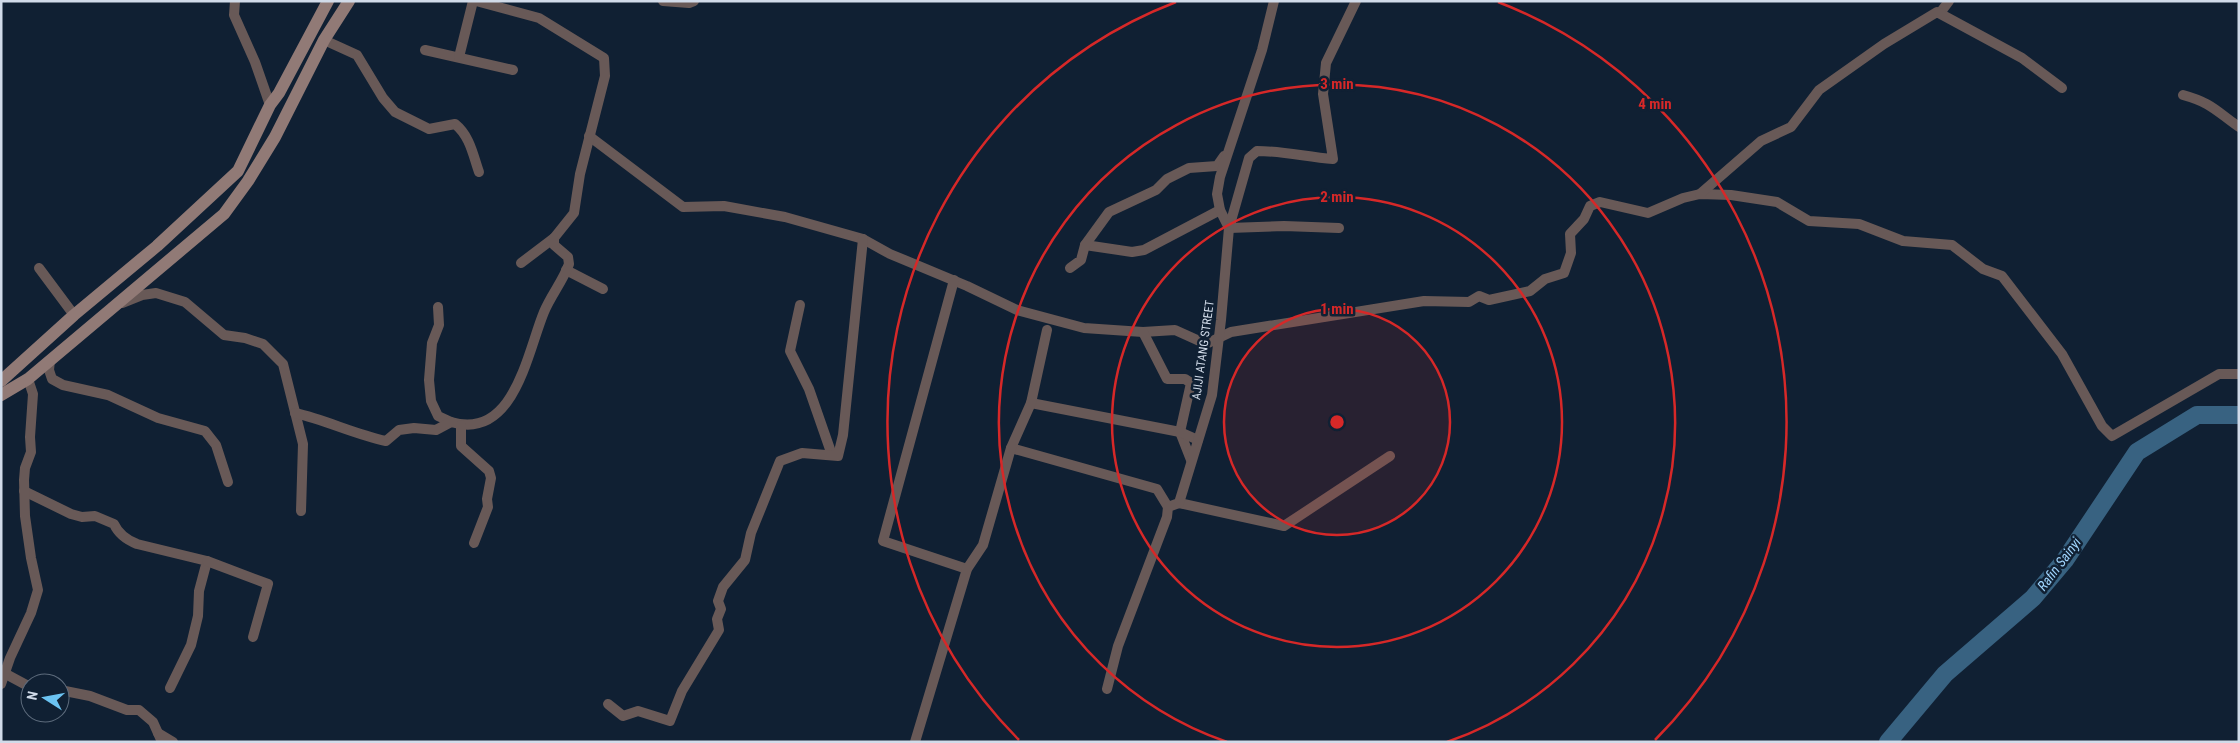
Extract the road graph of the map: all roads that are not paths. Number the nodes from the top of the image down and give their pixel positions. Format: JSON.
{"nodes":[{"id":1,"x":235,"y":1,"type":"edge"},
{"id":2,"x":328,"y":1,"type":"edge"},
{"id":3,"x":349,"y":1,"type":"edge"},
{"id":4,"x":474,"y":1,"type":"edge"},
{"id":5,"x":663,"y":1,"type":"edge"},
{"id":6,"x":694,"y":1,"type":"edge"},
{"id":7,"x":1274,"y":1,"type":"edge"},
{"id":8,"x":1356,"y":1,"type":"edge"},
{"id":9,"x":1950,"y":1,"type":"edge"},
{"id":10,"x":1940,"y":14,"type":"junction"},
{"id":11,"x":324,"y":40,"type":"junction"},
{"id":12,"x":425,"y":50,"type":"dead end"},
{"id":13,"x":459,"y":56,"type":"junction"},
{"id":14,"x":512,"y":70,"type":"dead end"},
{"id":15,"x":2062,"y":88,"type":"dead end"},
{"id":16,"x":2183,"y":95,"type":"dead end"},
{"id":17,"x":270,"y":105,"type":"junction"},
{"id":18,"x":2239,"y":127,"type":"edge"},
{"id":19,"x":589,"y":136,"type":"junction"},
{"id":20,"x":1231,"y":145,"type":"junction"},
{"id":21,"x":479,"y":172,"type":"dead end"},
{"id":22,"x":1700,"y":194,"type":"junction"},
{"id":23,"x":1220,"y":210,"type":"junction"},
{"id":24,"x":1229,"y":228,"type":"junction"},
{"id":25,"x":1339,"y":228,"type":"dead end"},
{"id":26,"x":554,"y":238,"type":"junction"},
{"id":27,"x":864,"y":239,"type":"junction"},
{"id":28,"x":1085,"y":245,"type":"junction"},
{"id":29,"x":522,"y":263,"type":"dead end"},
{"id":30,"x":39,"y":268,"type":"dead end"},
{"id":31,"x":1070,"y":268,"type":"dead end"},
{"id":32,"x":566,"y":270,"type":"junction"},
{"id":33,"x":954,"y":280,"type":"junction"},
{"id":34,"x":602,"y":289,"type":"dead end"},
{"id":35,"x":800,"y":305,"type":"dead end"},
{"id":36,"x":438,"y":307,"type":"dead end"},
{"id":37,"x":115,"y":308,"type":"junction"},
{"id":38,"x":74,"y":315,"type":"junction"},
{"id":39,"x":1047,"y":330,"type":"dead end"},
{"id":40,"x":1143,"y":332,"type":"junction"},
{"id":41,"x":1218,"y":338,"type":"junction"},
{"id":42,"x":50,"y":360,"type":"junction"},
{"id":43,"x":2239,"y":374,"type":"edge"},
{"id":44,"x":28,"y":379,"type":"junction"},
{"id":45,"x":1,"y":381,"type":"edge"},
{"id":46,"x":1,"y":396,"type":"edge"},
{"id":47,"x":1031,"y":402,"type":"junction"},
{"id":48,"x":295,"y":413,"type":"junction"},
{"id":49,"x":456,"y":424,"type":"junction"},
{"id":50,"x":1180,"y":432,"type":"junction"},
{"id":51,"x":1198,"y":440,"type":"junction"},
{"id":52,"x":1011,"y":448,"type":"junction"},
{"id":53,"x":832,"y":455,"type":"junction"},
{"id":54,"x":1390,"y":456,"type":"dead end"},
{"id":55,"x":1191,"y":460,"type":"junction"},
{"id":56,"x":228,"y":482,"type":"dead end"},
{"id":57,"x":24,"y":492,"type":"junction"},
{"id":58,"x":1179,"y":503,"type":"junction"},
{"id":59,"x":1168,"y":507,"type":"junction"},
{"id":60,"x":301,"y":511,"type":"dead end"},
{"id":61,"x":474,"y":543,"type":"dead end"},
{"id":62,"x":206,"y":561,"type":"junction"},
{"id":63,"x":967,"y":569,"type":"junction"},
{"id":64,"x":253,"y":637,"type":"dead end"},
{"id":65,"x":4,"y":673,"type":"junction"},
{"id":66,"x":20,"y":682,"type":"edge"},
{"id":67,"x":1,"y":684,"type":"edge"},
{"id":68,"x":170,"y":688,"type":"dead end"},
{"id":69,"x":1107,"y":689,"type":"dead end"},
{"id":70,"x":70,"y":692,"type":"edge"},
{"id":71,"x":608,"y":704,"type":"dead end"},
{"id":72,"x":160,"y":738,"type":"edge"},
{"id":73,"x":173,"y":742,"type":"edge"},
{"id":74,"x":915,"y":742,"type":"edge"}],
"edges":[{"from":1,"to":17,"type":"street"},
{"from":2,"to":17,"type":"main road"},
{"from":3,"to":11,"type":"main road"},
{"from":4,"to":13,"type":"street"},
{"from":4,"to":19,"type":"street"},
{"from":5,"to":6,"type":"street"},
{"from":7,"to":20,"type":"street"},
{"from":8,"to":24,"type":"street","name":"AJIJI ATANG STREET"},
{"from":9,"to":10,"type":"street"},
{"from":10,"to":15,"type":"street"},
{"from":10,"to":22,"type":"street"},
{"from":11,"to":21,"type":"street"},
{"from":11,"to":37,"type":"main road"},
{"from":12,"to":13,"type":"street"},
{"from":13,"to":14,"type":"street"},
{"from":16,"to":18,"type":"street"},
{"from":17,"to":38,"type":"main road"},
{"from":19,"to":26,"type":"street"},
{"from":19,"to":27,"type":"street"},
{"from":20,"to":23,"type":"street"},
{"from":20,"to":28,"type":"street"},
{"from":22,"to":41,"type":"street"},
{"from":22,"to":43,"type":"street"},
{"from":23,"to":24,"type":"street"},
{"from":23,"to":28,"type":"street"},
{"from":24,"to":25,"type":"street"},
{"from":24,"to":41,"type":"street","name":"AJIJI ATANG STREET"},
{"from":26,"to":29,"type":"street"},
{"from":26,"to":32,"type":"street"},
{"from":27,"to":33,"type":"street"},
{"from":27,"to":53,"type":"street"},
{"from":28,"to":31,"type":"street"},
{"from":30,"to":38,"type":"street"},
{"from":32,"to":34,"type":"street"},
{"from":32,"to":49,"type":"street"},
{"from":33,"to":40,"type":"street"},
{"from":33,"to":63,"type":"street"},
{"from":35,"to":53,"type":"street"},
{"from":36,"to":49,"type":"street"},
{"from":37,"to":42,"type":"main road"},
{"from":37,"to":48,"type":"street"},
{"from":38,"to":45,"type":"main road"},
{"from":39,"to":47,"type":"street"},
{"from":40,"to":41,"type":"street"},
{"from":40,"to":50,"type":"street"},
{"from":41,"to":51,"type":"street","name":"AJIJI ATANG STREET"},
{"from":42,"to":44,"type":"main road"},
{"from":42,"to":56,"type":"street"},
{"from":44,"to":46,"type":"main road"},
{"from":44,"to":57,"type":"street"},
{"from":47,"to":50,"type":"street"},
{"from":47,"to":52,"type":"street"},
{"from":48,"to":49,"type":"street"},
{"from":48,"to":60,"type":"street"},
{"from":49,"to":61,"type":"street"},
{"from":50,"to":51,"type":"street"},
{"from":50,"to":55,"type":"street"},
{"from":51,"to":55,"type":"street","name":"AJIJI ATANG STREET"},
{"from":52,"to":59,"type":"street"},
{"from":52,"to":63,"type":"street"},
{"from":53,"to":71,"type":"street"},
{"from":54,"to":58,"type":"street"},
{"from":55,"to":58,"type":"street","name":"AJIJI ATANG STREET"},
{"from":57,"to":62,"type":"street"},
{"from":57,"to":65,"type":"street"},
{"from":58,"to":59,"type":"street"},
{"from":59,"to":69,"type":"street"},
{"from":62,"to":64,"type":"street"},
{"from":62,"to":68,"type":"street"},
{"from":63,"to":74,"type":"street"},
{"from":65,"to":66,"type":"street"},
{"from":65,"to":67,"type":"street"},
{"from":70,"to":72,"type":"street"},
{"from":72,"to":73,"type":"street"}]}
